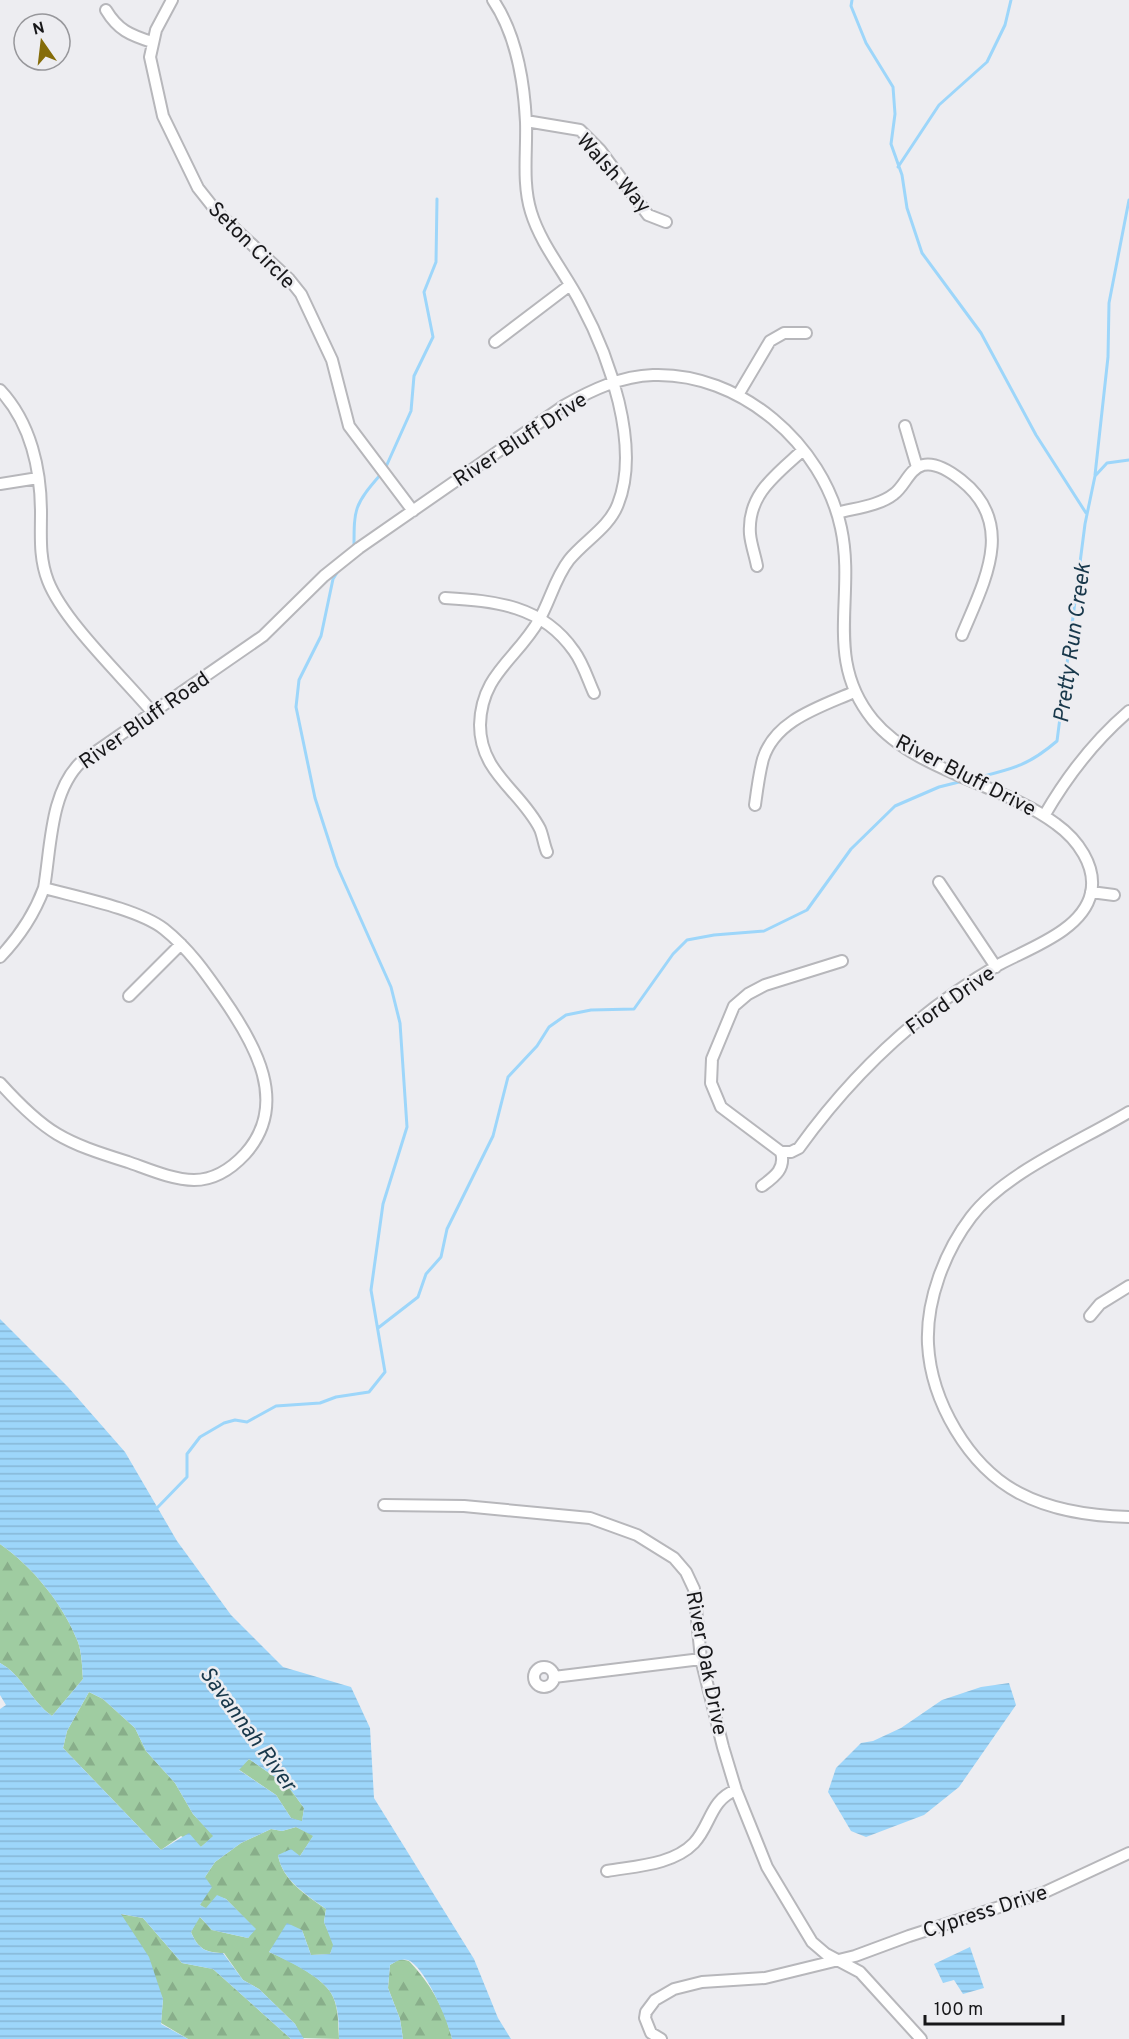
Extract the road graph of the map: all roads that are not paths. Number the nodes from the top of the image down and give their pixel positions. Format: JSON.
{"nodes":[{"id":1,"x":172,"y":0,"type":"edge"},
{"id":2,"x":493,"y":0,"type":"edge"},
{"id":3,"x":106,"y":9,"type":"dead end"},
{"id":4,"x":152,"y":42,"type":"junction"},
{"id":5,"x":526,"y":121,"type":"junction"},
{"id":6,"x":666,"y":222,"type":"dead end"},
{"id":7,"x":570,"y":285,"type":"junction"},
{"id":8,"x":807,"y":333,"type":"dead end"},
{"id":9,"x":495,"y":342,"type":"dead end"},
{"id":10,"x":612,"y":384,"type":"junction"},
{"id":11,"x":0,"y":390,"type":"edge"},
{"id":12,"x":738,"y":395,"type":"junction"},
{"id":13,"x":906,"y":426,"type":"dead end"},
{"id":14,"x":802,"y":450,"type":"junction"},
{"id":15,"x":918,"y":467,"type":"junction"},
{"id":16,"x":38,"y":478,"type":"junction"},
{"id":17,"x":0,"y":484,"type":"edge"},
{"id":18,"x":413,"y":511,"type":"junction"},
{"id":19,"x":837,"y":513,"type":"junction"},
{"id":20,"x":757,"y":566,"type":"dead end"},
{"id":21,"x":444,"y":598,"type":"dead end"},
{"id":22,"x":285,"y":616,"type":"joint"},
{"id":23,"x":539,"y":620,"type":"junction"},
{"id":24,"x":962,"y":635,"type":"dead end"},
{"id":25,"x":854,"y":692,"type":"junction"},
{"id":26,"x":594,"y":693,"type":"dead end"},
{"id":27,"x":153,"y":712,"type":"junction"},
{"id":28,"x":1127,"y":716,"type":"edge"},
{"id":29,"x":754,"y":805,"type":"dead end"},
{"id":30,"x":1044,"y":816,"type":"junction"},
{"id":31,"x":547,"y":852,"type":"dead end"},
{"id":32,"x":939,"y":882,"type":"dead end"},
{"id":33,"x":44,"y":888,"type":"junction"},
{"id":34,"x":1091,"y":892,"type":"junction"},
{"id":35,"x":1114,"y":895,"type":"dead end"},
{"id":36,"x":181,"y":944,"type":"junction"},
{"id":37,"x":0,"y":957,"type":"edge"},
{"id":38,"x":842,"y":961,"type":"dead end"},
{"id":39,"x":996,"y":967,"type":"junction"},
{"id":40,"x":129,"y":996,"type":"dead end"},
{"id":41,"x":0,"y":1083,"type":"edge"},
{"id":42,"x":1129,"y":1112,"type":"edge"},
{"id":43,"x":781,"y":1152,"type":"junction"},
{"id":44,"x":762,"y":1186,"type":"dead end"},
{"id":45,"x":1129,"y":1286,"type":"edge"},
{"id":46,"x":1090,"y":1316,"type":"dead end"},
{"id":47,"x":384,"y":1505,"type":"dead end"},
{"id":48,"x":1129,"y":1517,"type":"edge"},
{"id":49,"x":702,"y":1659,"type":"junction"},
{"id":50,"x":554,"y":1677,"type":"dead end"},
{"id":51,"x":735,"y":1790,"type":"junction"},
{"id":52,"x":1129,"y":1853,"type":"edge"},
{"id":53,"x":607,"y":1871,"type":"dead end"},
{"id":54,"x":838,"y":1961,"type":"junction"},
{"id":55,"x":661,"y":2039,"type":"edge"},
{"id":56,"x":921,"y":2039,"type":"edge"}],
"edges":[{"from":1,"to":4,"type":"street","name":"Seton Circle"},
{"from":2,"to":5,"type":"street"},
{"from":3,"to":4,"type":"street"},
{"from":4,"to":18,"type":"street","name":"Seton Circle"},
{"from":5,"to":6,"type":"street","name":"Walsh Way"},
{"from":5,"to":7,"type":"street"},
{"from":7,"to":9,"type":"street"},
{"from":7,"to":10,"type":"street"},
{"from":8,"to":12,"type":"street"},
{"from":10,"to":12,"type":"street","name":"River Bluff Drive"},
{"from":10,"to":18,"type":"street","name":"River Bluff Drive"},
{"from":10,"to":23,"type":"street"},
{"from":11,"to":16,"type":"street"},
{"from":12,"to":14,"type":"street","name":"River Bluff Drive"},
{"from":13,"to":15,"type":"street"},
{"from":14,"to":19,"type":"street","name":"River Bluff Drive"},
{"from":14,"to":20,"type":"street"},
{"from":15,"to":19,"type":"street"},
{"from":15,"to":24,"type":"street"},
{"from":16,"to":17,"type":"street"},
{"from":16,"to":27,"type":"street"},
{"from":18,"to":22,"type":"street","name":"River Bluff Drive"},
{"from":19,"to":25,"type":"street","name":"River Bluff Drive"},
{"from":21,"to":23,"type":"street"},
{"from":22,"to":27,"type":"street","name":"River Bluff Road"},
{"from":23,"to":26,"type":"street"},
{"from":23,"to":31,"type":"street"},
{"from":25,"to":29,"type":"street"},
{"from":25,"to":30,"type":"street","name":"River Bluff Drive"},
{"from":27,"to":33,"type":"street","name":"River Bluff Road"},
{"from":28,"to":30,"type":"street","name":"River Bluff Drive"},
{"from":30,"to":34,"type":"street"},
{"from":32,"to":39,"type":"street"},
{"from":33,"to":36,"type":"street"},
{"from":33,"to":37,"type":"street","name":"River Bluff Road"},
{"from":34,"to":35,"type":"street"},
{"from":34,"to":39,"type":"street","name":"Fiord Drive"},
{"from":36,"to":40,"type":"street"},
{"from":36,"to":41,"type":"street"},
{"from":38,"to":43,"type":"street"},
{"from":39,"to":43,"type":"street","name":"Fiord Drive"},
{"from":42,"to":48,"type":"street"},
{"from":43,"to":44,"type":"street"},
{"from":45,"to":46,"type":"street"},
{"from":47,"to":49,"type":"street","name":"River Oak Drive"},
{"from":49,"to":50,"type":"street"},
{"from":49,"to":51,"type":"street","name":"River Oak Drive"},
{"from":51,"to":53,"type":"street"},
{"from":51,"to":54,"type":"street","name":"River Oak Drive"},
{"from":52,"to":54,"type":"street","name":"Cypress Drive"},
{"from":54,"to":55,"type":"street","name":"Cypress Drive"},
{"from":54,"to":56,"type":"street","name":"River Oak Drive"}]}
